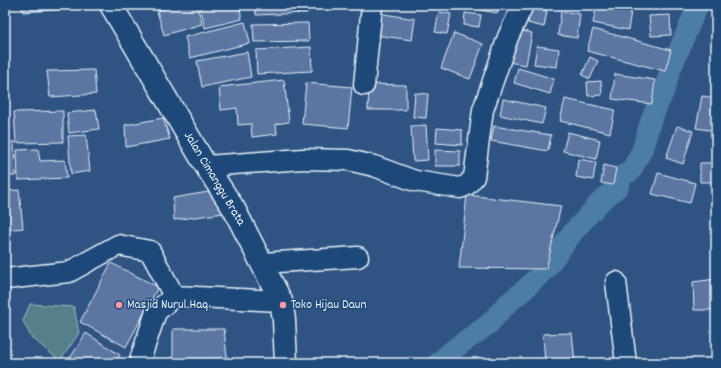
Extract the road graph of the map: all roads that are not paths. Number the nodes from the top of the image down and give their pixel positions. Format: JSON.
{"nodes":[{"id":1,"x":111,"y":5,"type":"edge"},
{"id":2,"x":372,"y":5,"type":"edge"},
{"id":3,"x":523,"y":5,"type":"edge"},
{"id":4,"x":364,"y":85,"type":"dead end"},
{"id":5,"x":206,"y":166,"type":"junction"},
{"id":6,"x":358,"y":257,"type":"dead end"},
{"id":7,"x":262,"y":263,"type":"junction"},
{"id":8,"x":5,"y":279,"type":"edge"},
{"id":9,"x":616,"y":282,"type":"dead end"},
{"id":10,"x":174,"y":296,"type":"junction"},
{"id":11,"x":281,"y":301,"type":"junction"},
{"id":12,"x":141,"y":358,"type":"dead end"},
{"id":13,"x":286,"y":363,"type":"edge"},
{"id":14,"x":626,"y":363,"type":"edge"}],
"edges":[{"from":1,"to":5,"type":"street","name":"Jalan Cimanggu Brata"},
{"from":2,"to":4,"type":"street"},
{"from":3,"to":5,"type":"street"},
{"from":5,"to":7,"type":"street","name":"Jalan Cimanggu Brata"},
{"from":6,"to":7,"type":"street"},
{"from":7,"to":11,"type":"street","name":"Jalan Cimanggu Brata"},
{"from":8,"to":10,"type":"street"},
{"from":9,"to":14,"type":"street"},
{"from":10,"to":11,"type":"street"},
{"from":10,"to":12,"type":"street"},
{"from":11,"to":13,"type":"street","name":"Jalan Cimanggu Brata"}]}
